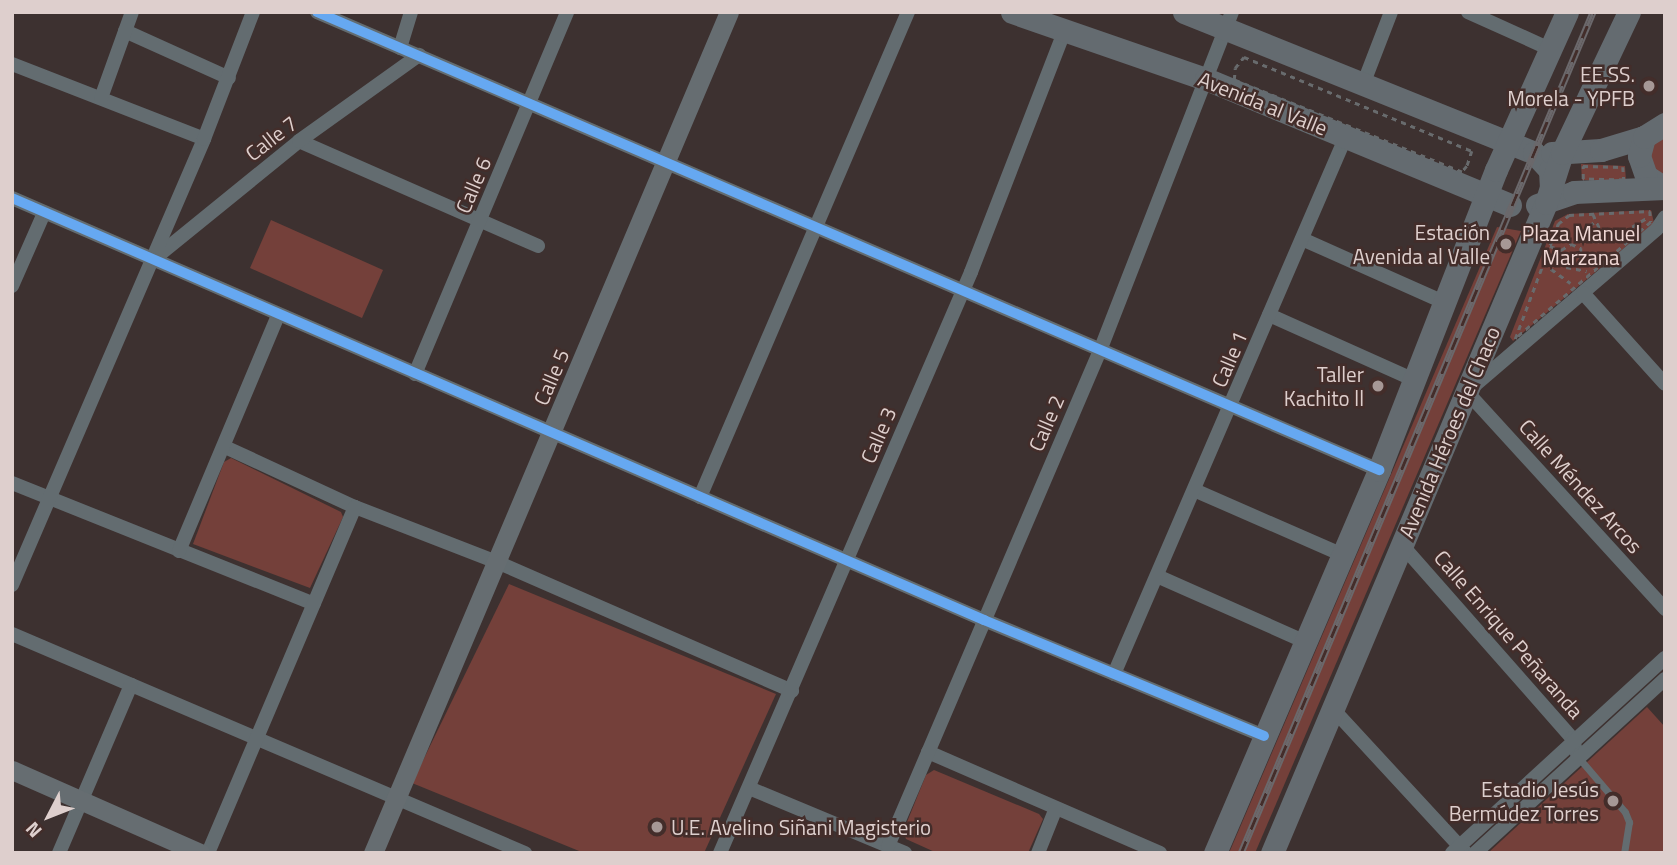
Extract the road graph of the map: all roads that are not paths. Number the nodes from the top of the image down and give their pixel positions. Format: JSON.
{"nodes":[{"id":1,"x":132,"y":12,"type":"edge"},
{"id":2,"x":253,"y":12,"type":"edge"},
{"id":3,"x":317,"y":12,"type":"edge"},
{"id":4,"x":411,"y":12,"type":"edge"},
{"id":5,"x":567,"y":12,"type":"edge"},
{"id":6,"x":729,"y":12,"type":"edge"},
{"id":7,"x":908,"y":12,"type":"edge"},
{"id":8,"x":1012,"y":12,"type":"edge"},
{"id":9,"x":1184,"y":12,"type":"edge"},
{"id":10,"x":1391,"y":12,"type":"edge"},
{"id":11,"x":1468,"y":12,"type":"edge"},
{"id":12,"x":1567,"y":12,"type":"edge"},
{"id":13,"x":1629,"y":12,"type":"edge"},
{"id":14,"x":1228,"y":20,"type":"edge"},
{"id":15,"x":1065,"y":30,"type":"junction"},
{"id":16,"x":125,"y":31,"type":"junction"},
{"id":17,"x":400,"y":48,"type":"junction"},
{"id":18,"x":1550,"y":50,"type":"junction"},
{"id":19,"x":419,"y":55,"type":"junction"},
{"id":20,"x":12,"y":64,"type":"edge"},
{"id":21,"x":229,"y":78,"type":"junction"},
{"id":22,"x":1206,"y":79,"type":"junction"},
{"id":23,"x":1364,"y":82,"type":"junction"},
{"id":24,"x":101,"y":98,"type":"junction"},
{"id":25,"x":531,"y":105,"type":"junction"},
{"id":26,"x":1656,"y":127,"type":"edge"},
{"id":27,"x":1346,"y":136,"type":"junction"},
{"id":28,"x":204,"y":139,"type":"junction"},
{"id":29,"x":299,"y":141,"type":"junction"},
{"id":30,"x":1509,"y":142,"type":"junction"},
{"id":31,"x":1534,"y":153,"type":"junction"},
{"id":32,"x":1562,"y":153,"type":"junction"},
{"id":33,"x":666,"y":161,"type":"junction"},
{"id":34,"x":1496,"y":170,"type":"junction"},
{"id":35,"x":1664,"y":187,"type":"edge"},
{"id":36,"x":1488,"y":194,"type":"junction"},
{"id":37,"x":12,"y":198,"type":"edge"},
{"id":38,"x":1544,"y":198,"type":"junction"},
{"id":39,"x":1510,"y":205,"type":"junction"},
{"id":40,"x":44,"y":212,"type":"junction"},
{"id":41,"x":1658,"y":217,"type":"edge"},
{"id":42,"x":481,"y":221,"type":"junction"},
{"id":43,"x":817,"y":228,"type":"junction"},
{"id":44,"x":1302,"y":239,"type":"junction"},
{"id":45,"x":538,"y":246,"type":"dead end"},
{"id":46,"x":153,"y":260,"type":"junction"},
{"id":47,"x":12,"y":286,"type":"edge"},
{"id":48,"x":964,"y":289,"type":"junction"},
{"id":49,"x":1580,"y":290,"type":"junction"},
{"id":50,"x":1446,"y":303,"type":"junction"},
{"id":51,"x":278,"y":315,"type":"junction"},
{"id":52,"x":1269,"y":315,"type":"junction"},
{"id":53,"x":1101,"y":348,"type":"junction"},
{"id":54,"x":415,"y":374,"type":"junction"},
{"id":55,"x":1414,"y":380,"type":"junction"},
{"id":56,"x":1665,"y":384,"type":"edge"},
{"id":57,"x":1466,"y":392,"type":"junction"},
{"id":58,"x":1231,"y":403,"type":"junction"},
{"id":59,"x":552,"y":433,"type":"junction"},
{"id":60,"x":225,"y":447,"type":"junction"},
{"id":61,"x":1379,"y":470,"type":"junction"},
{"id":62,"x":12,"y":483,"type":"edge"},
{"id":63,"x":1194,"y":490,"type":"junction"},
{"id":64,"x":700,"y":497,"type":"junction"},
{"id":65,"x":49,"y":499,"type":"junction"},
{"id":66,"x":355,"y":507,"type":"junction"},
{"id":67,"x":1401,"y":544,"type":"junction"},
{"id":68,"x":179,"y":551,"type":"junction"},
{"id":69,"x":1343,"y":555,"type":"junction"},
{"id":70,"x":848,"y":561,"type":"junction"},
{"id":71,"x":496,"y":562,"type":"junction"},
{"id":72,"x":1157,"y":576,"type":"junction"},
{"id":73,"x":12,"y":585,"type":"edge"},
{"id":74,"x":314,"y":604,"type":"junction"},
{"id":75,"x":1665,"y":609,"type":"edge"},
{"id":76,"x":984,"y":620,"type":"junction"},
{"id":77,"x":12,"y":634,"type":"edge"},
{"id":78,"x":1306,"y":642,"type":"junction"},
{"id":79,"x":1665,"y":658,"type":"edge"},
{"id":80,"x":1114,"y":674,"type":"junction"},
{"id":81,"x":1665,"y":679,"type":"edge"},
{"id":82,"x":131,"y":685,"type":"junction"},
{"id":83,"x":792,"y":691,"type":"junction"},
{"id":84,"x":1332,"y":708,"type":"junction"},
{"id":85,"x":1264,"y":736,"type":"junction"},
{"id":86,"x":257,"y":737,"type":"junction"},
{"id":87,"x":1572,"y":738,"type":"junction"},
{"id":88,"x":928,"y":752,"type":"junction"},
{"id":89,"x":1578,"y":756,"type":"junction"},
{"id":90,"x":12,"y":770,"type":"edge"},
{"id":91,"x":749,"y":788,"type":"junction"},
{"id":92,"x":395,"y":797,"type":"junction"},
{"id":93,"x":82,"y":801,"type":"junction"},
{"id":94,"x":1056,"y":808,"type":"junction"},
{"id":95,"x":888,"y":846,"type":"junction"},
{"id":96,"x":1460,"y":851,"type":"edge"},
{"id":97,"x":59,"y":853,"type":"edge"},
{"id":98,"x":200,"y":853,"type":"edge"},
{"id":99,"x":208,"y":853,"type":"edge"},
{"id":100,"x":373,"y":853,"type":"edge"},
{"id":101,"x":526,"y":853,"type":"edge"},
{"id":102,"x":720,"y":853,"type":"edge"},
{"id":103,"x":905,"y":853,"type":"edge"},
{"id":104,"x":1038,"y":853,"type":"edge"},
{"id":105,"x":1160,"y":853,"type":"edge"},
{"id":106,"x":1215,"y":853,"type":"edge"},
{"id":107,"x":1272,"y":853,"type":"edge"},
{"id":108,"x":1475,"y":853,"type":"edge"},
{"id":109,"x":1624,"y":853,"type":"edge"}],
"edges":[{"from":1,"to":16,"type":"street"},
{"from":2,"to":21,"type":"street"},
{"from":3,"to":17,"type":"street"},
{"from":4,"to":17,"type":"street"},
{"from":5,"to":25,"type":"street","name":"Calle 6"},
{"from":6,"to":33,"type":"main road","name":"Calle 5"},
{"from":7,"to":43,"type":"street"},
{"from":8,"to":15,"type":"main road","name":"Avenida al Valle"},
{"from":9,"to":14,"type":"main road"},
{"from":10,"to":23,"type":"street"},
{"from":11,"to":18,"type":"street"},
{"from":12,"to":18,"type":"main road"},
{"from":13,"to":32,"type":"main road","name":"Avenida Héroes del Chaco"},
{"from":14,"to":22,"type":"street","name":"Calle 2"},
{"from":14,"to":23,"type":"main road"},
{"from":15,"to":22,"type":"main road","name":"Avenida al Valle"},
{"from":15,"to":48,"type":"street","name":"Calle 3"},
{"from":16,"to":21,"type":"street"},
{"from":16,"to":24,"type":"street"},
{"from":17,"to":19,"type":"street"},
{"from":18,"to":30,"type":"main road"},
{"from":19,"to":25,"type":"street"},
{"from":19,"to":29,"type":"street","name":"Calle 7"},
{"from":20,"to":24,"type":"street"},
{"from":21,"to":28,"type":"street"},
{"from":22,"to":27,"type":"main road","name":"Avenida al Valle"},
{"from":22,"to":53,"type":"street","name":"Calle 2"},
{"from":23,"to":30,"type":"main road"},
{"from":24,"to":28,"type":"street"},
{"from":25,"to":33,"type":"street"},
{"from":25,"to":42,"type":"street","name":"Calle 6"},
{"from":26,"to":32,"type":"main road"},
{"from":26,"to":35,"type":"main road"},
{"from":27,"to":36,"type":"main road","name":"Avenida al Valle"},
{"from":27,"to":44,"type":"street","name":"Calle 1"},
{"from":28,"to":46,"type":"street"},
{"from":29,"to":42,"type":"street"},
{"from":29,"to":46,"type":"street","name":"Calle 7"},
{"from":30,"to":31,"type":"main road"},
{"from":30,"to":34,"type":"main road"},
{"from":31,"to":32,"type":"main road"},
{"from":31,"to":34,"type":"main road"},
{"from":31,"to":38,"type":"main road"},
{"from":32,"to":38,"type":"main road","name":"Avenida Héroes del Chaco"},
{"from":33,"to":43,"type":"street"},
{"from":33,"to":59,"type":"main road","name":"Calle 5"},
{"from":34,"to":36,"type":"main road"},
{"from":34,"to":39,"type":"main road"},
{"from":35,"to":38,"type":"main road"},
{"from":36,"to":39,"type":"main road","name":"Avenida al Valle"},
{"from":36,"to":50,"type":"main road"},
{"from":37,"to":40,"type":"street"},
{"from":38,"to":39,"type":"main road"},
{"from":38,"to":57,"type":"main road","name":"Avenida Héroes del Chaco"},
{"from":40,"to":46,"type":"street"},
{"from":40,"to":47,"type":"street"},
{"from":41,"to":49,"type":"street"},
{"from":42,"to":45,"type":"street"},
{"from":42,"to":54,"type":"street","name":"Calle 6"},
{"from":43,"to":48,"type":"street"},
{"from":43,"to":64,"type":"street"},
{"from":44,"to":50,"type":"street"},
{"from":44,"to":52,"type":"street","name":"Calle 1"},
{"from":46,"to":51,"type":"street"},
{"from":46,"to":65,"type":"street"},
{"from":48,"to":53,"type":"street"},
{"from":48,"to":70,"type":"street","name":"Calle 3"},
{"from":49,"to":56,"type":"street"},
{"from":49,"to":57,"type":"street"},
{"from":50,"to":55,"type":"main road"},
{"from":51,"to":54,"type":"street"},
{"from":51,"to":60,"type":"street"},
{"from":52,"to":55,"type":"street"},
{"from":52,"to":58,"type":"street","name":"Calle 1"},
{"from":53,"to":58,"type":"street"},
{"from":53,"to":76,"type":"street","name":"Calle 2"},
{"from":54,"to":59,"type":"street"},
{"from":55,"to":61,"type":"main road"},
{"from":57,"to":67,"type":"main road","name":"Avenida Héroes del Chaco"},
{"from":57,"to":75,"type":"street","name":"Calle Méndez Arcos"},
{"from":58,"to":61,"type":"street"},
{"from":58,"to":63,"type":"street","name":"Calle 1"},
{"from":59,"to":64,"type":"street"},
{"from":59,"to":71,"type":"main road","name":"Calle 5"},
{"from":60,"to":66,"type":"street"},
{"from":60,"to":68,"type":"street"},
{"from":61,"to":69,"type":"main road"},
{"from":62,"to":65,"type":"street"},
{"from":63,"to":69,"type":"street"},
{"from":63,"to":72,"type":"street","name":"Calle 1"},
{"from":64,"to":70,"type":"street"},
{"from":65,"to":68,"type":"street"},
{"from":65,"to":73,"type":"street"},
{"from":66,"to":71,"type":"street"},
{"from":66,"to":74,"type":"street"},
{"from":67,"to":84,"type":"main road","name":"Avenida Héroes del Chaco"},
{"from":67,"to":87,"type":"street","name":"Calle Enrique Peñaranda"},
{"from":68,"to":74,"type":"street"},
{"from":69,"to":78,"type":"main road"},
{"from":70,"to":76,"type":"street"},
{"from":70,"to":83,"type":"street","name":"Calle 3"},
{"from":71,"to":83,"type":"street"},
{"from":71,"to":92,"type":"main road","name":"Calle 5"},
{"from":72,"to":78,"type":"street"},
{"from":72,"to":80,"type":"street","name":"Calle 1"},
{"from":74,"to":86,"type":"street"},
{"from":76,"to":80,"type":"street"},
{"from":76,"to":88,"type":"street","name":"Calle 2"},
{"from":77,"to":82,"type":"street"},
{"from":78,"to":85,"type":"main road"},
{"from":79,"to":87,"type":"street"},
{"from":80,"to":85,"type":"street"},
{"from":81,"to":89,"type":"street"},
{"from":82,"to":86,"type":"street"},
{"from":82,"to":93,"type":"street"},
{"from":83,"to":91,"type":"street","name":"Calle 3"},
{"from":84,"to":96,"type":"street"},
{"from":84,"to":107,"type":"main road","name":"Avenida Héroes del Chaco"},
{"from":85,"to":106,"type":"main road"},
{"from":86,"to":92,"type":"street"},
{"from":86,"to":99,"type":"street"},
{"from":87,"to":89,"type":"street","name":"Calle Enrique Peñaranda"},
{"from":87,"to":96,"type":"street"},
{"from":88,"to":94,"type":"street"},
{"from":88,"to":95,"type":"street","name":"Calle 2"},
{"from":89,"to":108,"type":"street"},
{"from":89,"to":109,"type":"lane"},
{"from":90,"to":93,"type":"main road"},
{"from":91,"to":95,"type":"street"},
{"from":91,"to":102,"type":"street","name":"Calle 3"},
{"from":92,"to":100,"type":"main road","name":"Calle 5"},
{"from":92,"to":101,"type":"street"},
{"from":93,"to":97,"type":"street"},
{"from":93,"to":98,"type":"main road"},
{"from":94,"to":104,"type":"street"},
{"from":94,"to":105,"type":"street"},
{"from":95,"to":103,"type":"street"}]}
